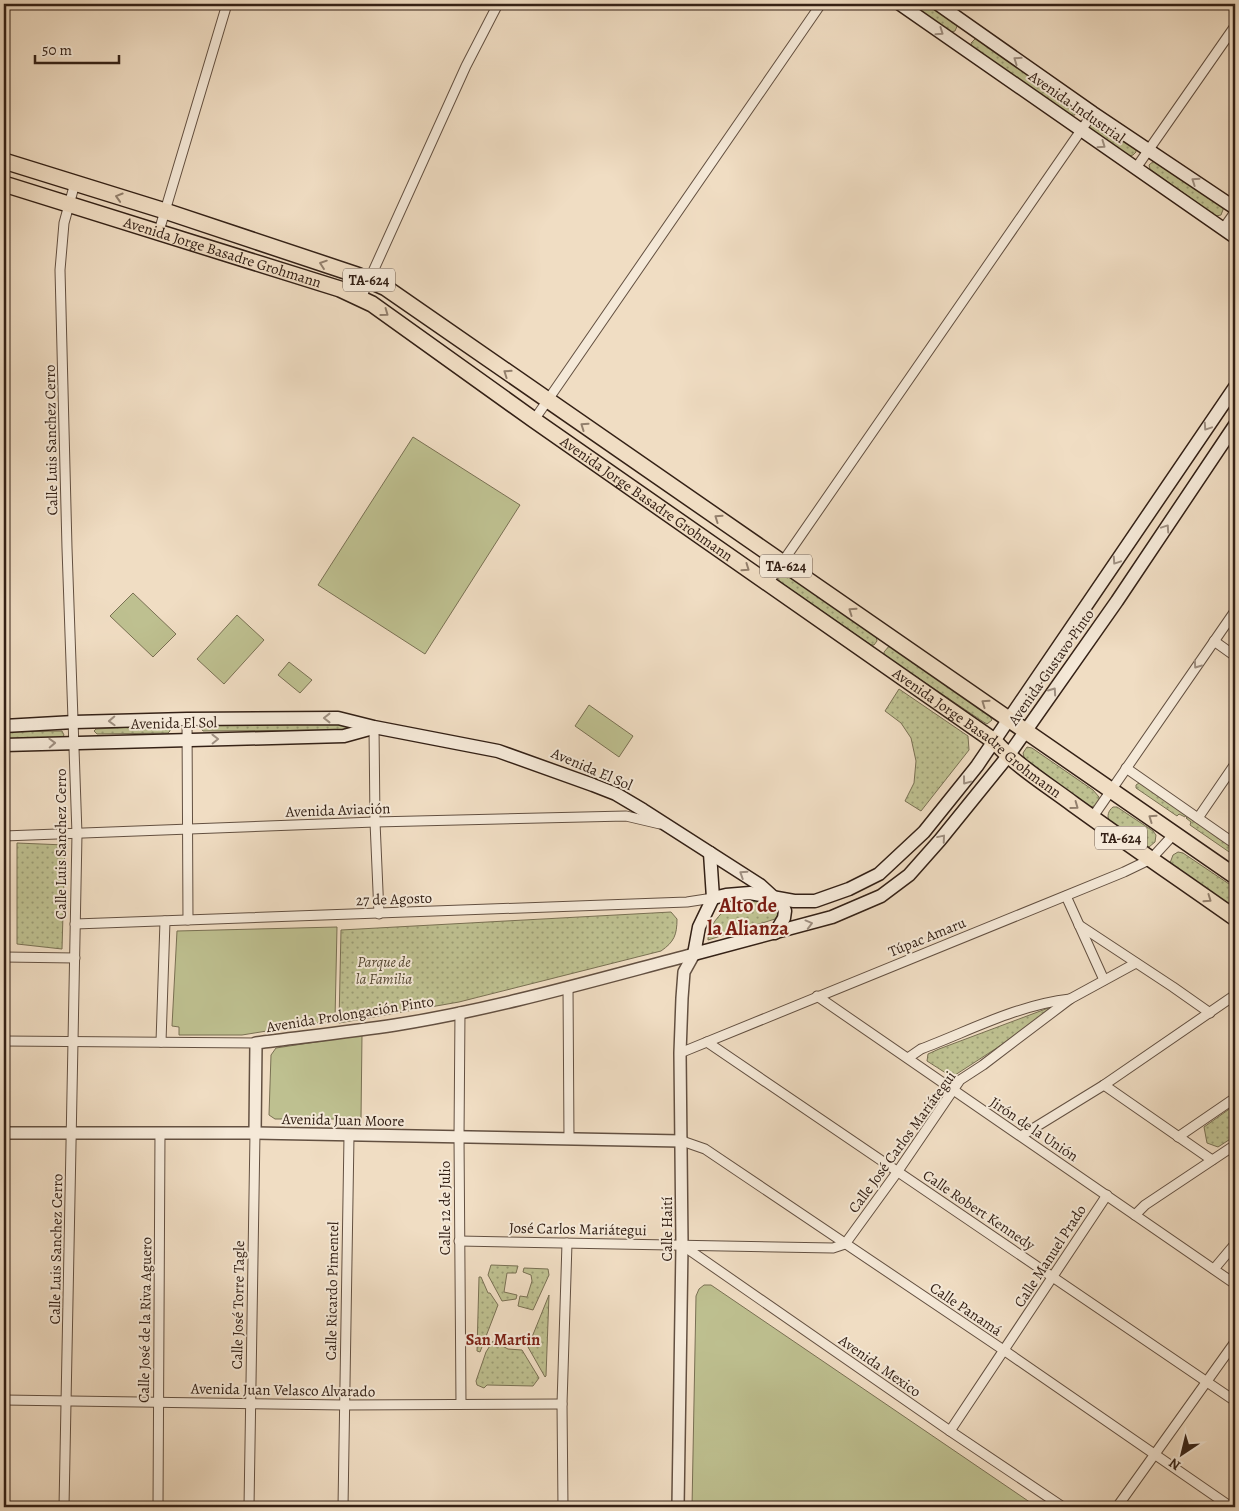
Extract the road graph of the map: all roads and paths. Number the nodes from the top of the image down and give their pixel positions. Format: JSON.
{"nodes":[{"id":1,"x":227,"y":4,"type":"edge"},
{"id":2,"x":498,"y":4,"type":"edge"},
{"id":3,"x":820,"y":4,"type":"edge"},
{"id":4,"x":900,"y":4,"type":"edge"},
{"id":5,"x":938,"y":4,"type":"edge"},
{"id":6,"x":970,"y":26,"type":"junction"},
{"id":7,"x":1235,"y":26,"type":"edge"},
{"id":8,"x":958,"y":44,"type":"junction"},
{"id":9,"x":1093,"y":113,"type":"junction"},
{"id":10,"x":1080,"y":129,"type":"junction"},
{"id":11,"x":1149,"y":150,"type":"junction"},
{"id":12,"x":4,"y":161,"type":"edge"},
{"id":13,"x":1136,"y":168,"type":"junction"},
{"id":14,"x":74,"y":183,"type":"junction"},
{"id":15,"x":4,"y":184,"type":"edge"},
{"id":16,"x":68,"y":204,"type":"junction"},
{"id":17,"x":1235,"y":208,"type":"edge"},
{"id":18,"x":165,"y":211,"type":"junction"},
{"id":19,"x":1235,"y":212,"type":"edge"},
{"id":20,"x":1224,"y":229,"type":"junction"},
{"id":21,"x":159,"y":231,"type":"junction"},
{"id":22,"x":1235,"y":237,"type":"edge"},
{"id":23,"x":370,"y":280,"type":"junction"},
{"id":24,"x":361,"y":298,"type":"junction"},
{"id":25,"x":1235,"y":387,"type":"edge"},
{"id":26,"x":547,"y":400,"type":"junction"},
{"id":27,"x":534,"y":420,"type":"junction"},
{"id":28,"x":1235,"y":425,"type":"edge"},
{"id":29,"x":782,"y":563,"type":"junction"},
{"id":30,"x":768,"y":583,"type":"junction"},
{"id":31,"x":1235,"y":610,"type":"edge"},
{"id":32,"x":887,"y":635,"type":"junction"},
{"id":33,"x":1214,"y":641,"type":"junction"},
{"id":34,"x":872,"y":656,"type":"junction"},
{"id":35,"x":1235,"y":656,"type":"edge"},
{"id":36,"x":187,"y":719,"type":"junction"},
{"id":37,"x":1008,"y":719,"type":"junction"},
{"id":38,"x":74,"y":722,"type":"junction"},
{"id":39,"x":4,"y":726,"type":"edge"},
{"id":40,"x":374,"y":727,"type":"junction"},
{"id":41,"x":1025,"y":731,"type":"junction"},
{"id":42,"x":188,"y":739,"type":"junction"},
{"id":43,"x":994,"y":740,"type":"junction"},
{"id":44,"x":74,"y":742,"type":"junction"},
{"id":45,"x":4,"y":744,"type":"edge"},
{"id":46,"x":1008,"y":756,"type":"junction"},
{"id":47,"x":1235,"y":764,"type":"edge"},
{"id":48,"x":1126,"y":768,"type":"junction"},
{"id":49,"x":1112,"y":791,"type":"junction"},
{"id":50,"x":1092,"y":818,"type":"junction"},
{"id":51,"x":1198,"y":818,"type":"junction"},
{"id":52,"x":375,"y":822,"type":"junction"},
{"id":53,"x":671,"y":828,"type":"junction"},
{"id":54,"x":187,"y":829,"type":"junction"},
{"id":55,"x":77,"y":834,"type":"junction"},
{"id":56,"x":1174,"y":834,"type":"junction"},
{"id":57,"x":4,"y":836,"type":"edge"},
{"id":58,"x":1235,"y":844,"type":"edge"},
{"id":59,"x":710,"y":853,"type":"junction"},
{"id":60,"x":1151,"y":859,"type":"junction"},
{"id":61,"x":1235,"y":876,"type":"edge"},
{"id":62,"x":1066,"y":896,"type":"junction"},
{"id":63,"x":775,"y":897,"type":"junction"},
{"id":64,"x":713,"y":898,"type":"junction"},
{"id":65,"x":379,"y":914,"type":"junction"},
{"id":66,"x":1235,"y":918,"type":"edge"},
{"id":67,"x":188,"y":920,"type":"junction"},
{"id":68,"x":165,"y":921,"type":"junction"},
{"id":69,"x":75,"y":924,"type":"junction"},
{"id":70,"x":1078,"y":925,"type":"junction"},
{"id":71,"x":775,"y":933,"type":"junction"},
{"id":72,"x":694,"y":954,"type":"junction"},
{"id":73,"x":4,"y":957,"type":"edge"},
{"id":74,"x":75,"y":958,"type":"junction"},
{"id":75,"x":1136,"y":963,"type":"junction"},
{"id":76,"x":1104,"y":980,"type":"junction"},
{"id":77,"x":568,"y":987,"type":"junction"},
{"id":78,"x":1235,"y":994,"type":"edge"},
{"id":79,"x":817,"y":996,"type":"junction"},
{"id":80,"x":1070,"y":998,"type":"junction"},
{"id":81,"x":460,"y":1012,"type":"junction"},
{"id":82,"x":1210,"y":1013,"type":"junction"},
{"id":83,"x":4,"y":1041,"type":"edge"},
{"id":84,"x":73,"y":1042,"type":"junction"},
{"id":85,"x":161,"y":1042,"type":"junction"},
{"id":86,"x":707,"y":1042,"type":"junction"},
{"id":87,"x":256,"y":1043,"type":"junction"},
{"id":88,"x":680,"y":1053,"type":"junction"},
{"id":89,"x":908,"y":1058,"type":"junction"},
{"id":90,"x":1104,"y":1085,"type":"junction"},
{"id":91,"x":954,"y":1090,"type":"junction"},
{"id":92,"x":1235,"y":1098,"type":"edge"},
{"id":93,"x":4,"y":1133,"type":"edge"},
{"id":94,"x":160,"y":1133,"type":"junction"},
{"id":95,"x":255,"y":1133,"type":"junction"},
{"id":96,"x":72,"y":1134,"type":"junction"},
{"id":97,"x":348,"y":1136,"type":"junction"},
{"id":98,"x":1021,"y":1136,"type":"junction"},
{"id":99,"x":459,"y":1137,"type":"junction"},
{"id":100,"x":1178,"y":1137,"type":"junction"},
{"id":101,"x":569,"y":1139,"type":"junction"},
{"id":102,"x":682,"y":1141,"type":"junction"},
{"id":103,"x":1235,"y":1145,"type":"edge"},
{"id":104,"x":1212,"y":1160,"type":"junction"},
{"id":105,"x":898,"y":1171,"type":"junction"},
{"id":106,"x":1107,"y":1195,"type":"junction"},
{"id":107,"x":1135,"y":1215,"type":"junction"},
{"id":108,"x":460,"y":1241,"type":"junction"},
{"id":109,"x":567,"y":1243,"type":"junction"},
{"id":110,"x":845,"y":1244,"type":"junction"},
{"id":111,"x":1235,"y":1244,"type":"edge"},
{"id":112,"x":682,"y":1245,"type":"junction"},
{"id":113,"x":1214,"y":1269,"type":"junction"},
{"id":114,"x":1052,"y":1276,"type":"junction"},
{"id":115,"x":1235,"y":1284,"type":"edge"},
{"id":116,"x":1235,"y":1342,"type":"edge"},
{"id":117,"x":1005,"y":1351,"type":"junction"},
{"id":118,"x":1206,"y":1382,"type":"junction"},
{"id":119,"x":4,"y":1400,"type":"edge"},
{"id":120,"x":66,"y":1401,"type":"junction"},
{"id":121,"x":1235,"y":1401,"type":"edge"},
{"id":122,"x":158,"y":1402,"type":"junction"},
{"id":123,"x":250,"y":1403,"type":"junction"},
{"id":124,"x":461,"y":1404,"type":"junction"},
{"id":125,"x":562,"y":1404,"type":"junction"},
{"id":126,"x":344,"y":1405,"type":"junction"},
{"id":127,"x":950,"y":1431,"type":"junction"},
{"id":128,"x":1155,"y":1455,"type":"junction"},
{"id":129,"x":64,"y":1507,"type":"edge"},
{"id":130,"x":158,"y":1507,"type":"edge"},
{"id":131,"x":250,"y":1507,"type":"edge"},
{"id":132,"x":343,"y":1507,"type":"edge"},
{"id":133,"x":563,"y":1507,"type":"edge"},
{"id":134,"x":678,"y":1507,"type":"edge"},
{"id":135,"x":1063,"y":1507,"type":"edge"},
{"id":136,"x":1117,"y":1507,"type":"edge"},
{"id":137,"x":1231,"y":1507,"type":"edge"}],
"edges":[{"from":1,"to":18,"type":"street"},
{"from":2,"to":23,"type":"street"},
{"from":3,"to":26,"type":"street"},
{"from":4,"to":8,"type":"main road","name":"Avenida Industrial","one_way":true},
{"from":5,"to":6,"type":"main road","name":"Avenida Industrial"},
{"from":6,"to":8,"type":"main road"},
{"from":9,"to":6,"type":"main road","name":"Avenida Industrial","one_way":true},
{"from":7,"to":11,"type":"street"},
{"from":8,"to":10,"type":"main road","name":"Avenida Industrial"},
{"from":9,"to":10,"type":"street"},
{"from":9,"to":11,"type":"main road","name":"Avenida Industrial"},
{"from":10,"to":13,"type":"main road","name":"Avenida Industrial","one_way":true},
{"from":10,"to":29,"type":"street"},
{"from":11,"to":13,"type":"street"},
{"from":17,"to":11,"type":"main road","name":"Avenida Industrial","one_way":true},
{"from":12,"to":14,"type":"highway","name":"Avenida Jorge Basadre Grohmann","number":"TA-624"},
{"from":13,"to":20,"type":"main road","name":"Avenida Industrial"},
{"from":14,"to":16,"type":"street","name":"Calle Luis Sanchez Cerro"},
{"from":18,"to":14,"type":"highway","name":"Avenida Jorge Basadre Grohmann","number":"TA-624","one_way":true},
{"from":15,"to":16,"type":"highway","name":"Avenida Jorge Basadre Grohmann","number":"TA-624"},
{"from":16,"to":21,"type":"highway","name":"Avenida Jorge Basadre Grohmann","number":"TA-624"},
{"from":16,"to":38,"type":"street","name":"Calle Luis Sanchez Cerro"},
{"from":18,"to":21,"type":"street"},
{"from":23,"to":18,"type":"highway","name":"Avenida Jorge Basadre Grohmann","number":"TA-624","one_way":true},
{"from":19,"to":20,"type":"street"},
{"from":20,"to":22,"type":"main road","name":"Avenida Industrial"},
{"from":21,"to":24,"type":"highway","name":"Avenida Jorge Basadre Grohmann","number":"TA-624"},
{"from":23,"to":24,"type":"street"},
{"from":26,"to":23,"type":"highway","name":"Avenida Jorge Basadre Grohmann","number":"TA-624","one_way":true},
{"from":24,"to":27,"type":"highway","name":"Avenida Jorge Basadre Grohmann","number":"TA-624","one_way":true},
{"from":25,"to":37,"type":"main road","name":"Avenida Gustavo Pinto","one_way":true},
{"from":26,"to":27,"type":"street"},
{"from":29,"to":26,"type":"highway","name":"Avenida Jorge Basadre Grohmann","number":"TA-624","one_way":true},
{"from":27,"to":30,"type":"highway","name":"Avenida Jorge Basadre Grohmann","number":"TA-624","one_way":true},
{"from":41,"to":28,"type":"main road","name":"Avenida Gustavo Pinto","one_way":true},
{"from":29,"to":30,"type":"street"},
{"from":32,"to":29,"type":"highway","name":"Avenida Jorge Basadre Grohmann","number":"TA-624","one_way":true},
{"from":30,"to":34,"type":"highway","name":"Avenida Jorge Basadre Grohmann","number":"TA-624"},
{"from":31,"to":33,"type":"street"},
{"from":32,"to":34,"type":"highway"},
{"from":37,"to":32,"type":"highway","name":"Avenida Jorge Basadre Grohmann","number":"TA-624","one_way":true},
{"from":33,"to":35,"type":"street"},
{"from":33,"to":48,"type":"street","one_way":true},
{"from":34,"to":43,"type":"highway","name":"Avenida Jorge Basadre Grohmann","number":"TA-624"},
{"from":36,"to":38,"type":"main road","name":"Avenida El Sol","one_way":true},
{"from":40,"to":36,"type":"main road","name":"Avenida El Sol","one_way":true},
{"from":36,"to":42,"type":"street"},
{"from":37,"to":41,"type":"highway","name":"Avenida Jorge Basadre Grohmann","number":"TA-624"},
{"from":37,"to":43,"type":"main road","name":"Avenida Gustavo Pinto"},
{"from":38,"to":39,"type":"main road","name":"Avenida El Sol"},
{"from":38,"to":44,"type":"street","name":"Calle Luis Sanchez Cerro"},
{"from":42,"to":40,"type":"main road","name":"Avenida El Sol","one_way":true},
{"from":40,"to":52,"type":"street"},
{"from":40,"to":53,"type":"main road","name":"Avenida El Sol"},
{"from":41,"to":46,"type":"main road","name":"Avenida Gustavo Pinto"},
{"from":41,"to":49,"type":"highway","name":"Avenida Jorge Basadre Grohmann","number":"TA-624"},
{"from":42,"to":44,"type":"main road","name":"Avenida El Sol"},
{"from":42,"to":54,"type":"street"},
{"from":43,"to":46,"type":"highway","name":"Avenida Jorge Basadre Grohmann","number":"TA-624"},
{"from":43,"to":63,"type":"main road","name":"Avenida Gustavo Pinto","one_way":true},
{"from":45,"to":44,"type":"main road","name":"Avenida El Sol","one_way":true},
{"from":44,"to":55,"type":"street","name":"Calle Luis Sanchez Cerro"},
{"from":46,"to":50,"type":"highway","name":"Avenida Jorge Basadre Grohmann","number":"TA-624","one_way":true},
{"from":71,"to":46,"type":"main road","name":"Avenida Gustavo Pinto","one_way":true},
{"from":47,"to":51,"type":"street"},
{"from":48,"to":49,"type":"street"},
{"from":48,"to":51,"type":"street"},
{"from":49,"to":50,"type":"street"},
{"from":56,"to":49,"type":"highway","name":"Avenida Jorge Basadre Grohmann","number":"TA-624","one_way":true},
{"from":50,"to":60,"type":"highway","name":"Avenida Jorge Basadre Grohmann","number":"TA-624"},
{"from":51,"to":58,"type":"street"},
{"from":52,"to":53,"type":"street","name":"Avenida Aviación"},
{"from":52,"to":54,"type":"street","name":"Avenida Aviación"},
{"from":52,"to":65,"type":"street"},
{"from":53,"to":59,"type":"main road","name":"Avenida El Sol"},
{"from":54,"to":55,"type":"street","name":"Avenida Aviación"},
{"from":54,"to":67,"type":"street"},
{"from":55,"to":57,"type":"street","name":"Avenida Aviación"},
{"from":55,"to":69,"type":"street","name":"Calle Luis Sanchez Cerro"},
{"from":56,"to":60,"type":"street","name":"Túpac Amaru"},
{"from":56,"to":61,"type":"highway","name":"Avenida Jorge Basadre Grohmann","number":"TA-624"},
{"from":63,"to":59,"type":"main road","name":"Avenida El Sol","one_way":true},
{"from":59,"to":64,"type":"main road"},
{"from":60,"to":62,"type":"street","name":"Túpac Amaru"},
{"from":60,"to":66,"type":"highway","name":"Avenida Jorge Basadre Grohmann","number":"TA-624","one_way":true},
{"from":62,"to":70,"type":"street"},
{"from":62,"to":79,"type":"street","name":"Túpac Amaru"},
{"from":63,"to":64,"type":"main road","name":"Avenida Gustavo Pinto"},
{"from":63,"to":71,"type":"main road"},
{"from":64,"to":65,"type":"street","name":"27 de Agosto"},
{"from":64,"to":72,"type":"main road"},
{"from":65,"to":67,"type":"street","name":"27 de Agosto"},
{"from":67,"to":68,"type":"street","name":"27 de Agosto"},
{"from":68,"to":69,"type":"street","name":"27 de Agosto"},
{"from":68,"to":85,"type":"street"},
{"from":69,"to":74,"type":"street","name":"Calle Luis Sanchez Cerro"},
{"from":70,"to":75,"type":"street"},
{"from":70,"to":76,"type":"street"},
{"from":71,"to":72,"type":"main road","name":"Avenida Gustavo Pinto"},
{"from":72,"to":77,"type":"street","name":"Avenida Prolongación Pinto"},
{"from":72,"to":88,"type":"street","name":"Calle Haití"},
{"from":73,"to":74,"type":"street"},
{"from":74,"to":84,"type":"street","name":"Calle Luis Sanchez Cerro"},
{"from":75,"to":76,"type":"street","name":"Calle José Carlos Mariátegui"},
{"from":75,"to":82,"type":"street"},
{"from":76,"to":80,"type":"street","name":"Calle José Carlos Mariátegui"},
{"from":77,"to":81,"type":"street","name":"Avenida Prolongación Pinto"},
{"from":77,"to":101,"type":"street"},
{"from":78,"to":82,"type":"street"},
{"from":79,"to":86,"type":"street","name":"Túpac Amaru"},
{"from":79,"to":89,"type":"street","name":"Jirón de la Unión"},
{"from":80,"to":89,"type":"street"},
{"from":80,"to":91,"type":"street","name":"Calle José Carlos Mariátegui"},
{"from":81,"to":87,"type":"street","name":"Avenida Prolongación Pinto"},
{"from":81,"to":99,"type":"street","name":"Calle 12 de Julio"},
{"from":82,"to":90,"type":"street"},
{"from":83,"to":84,"type":"street","name":"Avenida Prolongación Pinto"},
{"from":84,"to":85,"type":"street","name":"Avenida Prolongación Pinto"},
{"from":84,"to":96,"type":"street","name":"Calle Luis Sanchez Cerro"},
{"from":85,"to":87,"type":"street","name":"Avenida Prolongación Pinto"},
{"from":86,"to":88,"type":"street","name":"Túpac Amaru"},
{"from":86,"to":105,"type":"street","name":"Calle Robert Kennedy"},
{"from":87,"to":95,"type":"street"},
{"from":88,"to":102,"type":"street","name":"Calle Haití"},
{"from":89,"to":91,"type":"street","name":"Jirón de la Unión"},
{"from":90,"to":98,"type":"street"},
{"from":90,"to":100,"type":"street"},
{"from":91,"to":98,"type":"street","name":"Jirón de la Unión"},
{"from":91,"to":105,"type":"street","name":"Calle José Carlos Mariátegui"},
{"from":92,"to":100,"type":"street"},
{"from":93,"to":96,"type":"street","name":"Avenida Juan Moore"},
{"from":94,"to":95,"type":"street","name":"Avenida Juan Moore"},
{"from":94,"to":96,"type":"street","name":"Avenida Juan Moore"},
{"from":94,"to":122,"type":"street","name":"Calle José de la Riva Aguero"},
{"from":95,"to":97,"type":"street","name":"Avenida Juan Moore"},
{"from":95,"to":123,"type":"street","name":"Calle José Torre Tagle"},
{"from":96,"to":120,"type":"street","name":"Calle Luis Sanchez Cerro"},
{"from":97,"to":99,"type":"street","name":"Avenida Juan Moore"},
{"from":97,"to":126,"type":"street","name":"Calle Ricardo Pimentel"},
{"from":98,"to":106,"type":"street","name":"Jirón de la Unión"},
{"from":99,"to":101,"type":"street","name":"Avenida Juan Moore"},
{"from":99,"to":108,"type":"street","name":"Calle 12 de Julio"},
{"from":100,"to":104,"type":"street"},
{"from":101,"to":102,"type":"street","name":"Avenida Juan Moore"},
{"from":102,"to":110,"type":"street","name":"Calle Panamá"},
{"from":102,"to":112,"type":"street","name":"Calle Haití"},
{"from":103,"to":104,"type":"street"},
{"from":104,"to":107,"type":"street"},
{"from":105,"to":110,"type":"street","name":"Calle José Carlos Mariátegui"},
{"from":105,"to":114,"type":"street","name":"Calle Robert Kennedy"},
{"from":106,"to":107,"type":"street","name":"Jirón de la Unión"},
{"from":106,"to":114,"type":"street","name":"Calle Manuel Prado"},
{"from":107,"to":113,"type":"street","name":"Jirón de la Unión"},
{"from":108,"to":109,"type":"street","name":"José Carlos Mariátegui"},
{"from":108,"to":124,"type":"street","name":"Calle 12 de Julio"},
{"from":109,"to":112,"type":"street","name":"José Carlos Mariátegui"},
{"from":109,"to":125,"type":"street"},
{"from":110,"to":112,"type":"street","name":"José Carlos Mariátegui"},
{"from":110,"to":117,"type":"street","name":"Calle Panamá"},
{"from":111,"to":113,"type":"street"},
{"from":112,"to":127,"type":"street","name":"Avenida Mexico"},
{"from":112,"to":134,"type":"street","name":"Calle Haití"},
{"from":113,"to":115,"type":"street","name":"Jirón de la Unión"},
{"from":114,"to":117,"type":"street","name":"Calle Manuel Prado"},
{"from":114,"to":118,"type":"street","name":"Calle Robert Kennedy"},
{"from":116,"to":118,"type":"street"},
{"from":117,"to":127,"type":"street","name":"Calle Manuel Prado"},
{"from":117,"to":128,"type":"street","name":"Calle Panamá"},
{"from":118,"to":121,"type":"street","name":"Calle Robert Kennedy"},
{"from":118,"to":128,"type":"street"},
{"from":119,"to":120,"type":"street","name":"Avenida Juan Velasco Alvarado"},
{"from":120,"to":122,"type":"street","name":"Avenida Juan Velasco Alvarado"},
{"from":120,"to":129,"type":"street","name":"Calle Luis Sanchez Cerro"},
{"from":122,"to":123,"type":"street","name":"Avenida Juan Velasco Alvarado"},
{"from":122,"to":130,"type":"street","name":"Calle José de la Riva Aguero"},
{"from":123,"to":126,"type":"street","name":"Avenida Juan Velasco Alvarado"},
{"from":123,"to":131,"type":"street","name":"Calle José Torre Tagle"},
{"from":124,"to":125,"type":"street","name":"Avenida Juan Velasco Alvarado"},
{"from":124,"to":126,"type":"street","name":"Avenida Juan Velasco Alvarado"},
{"from":125,"to":133,"type":"street"},
{"from":126,"to":132,"type":"street","name":"Calle Ricardo Pimentel"},
{"from":127,"to":135,"type":"street","name":"Avenida Mexico"},
{"from":128,"to":136,"type":"street"},
{"from":128,"to":137,"type":"street","name":"Calle Panamá"}]}
